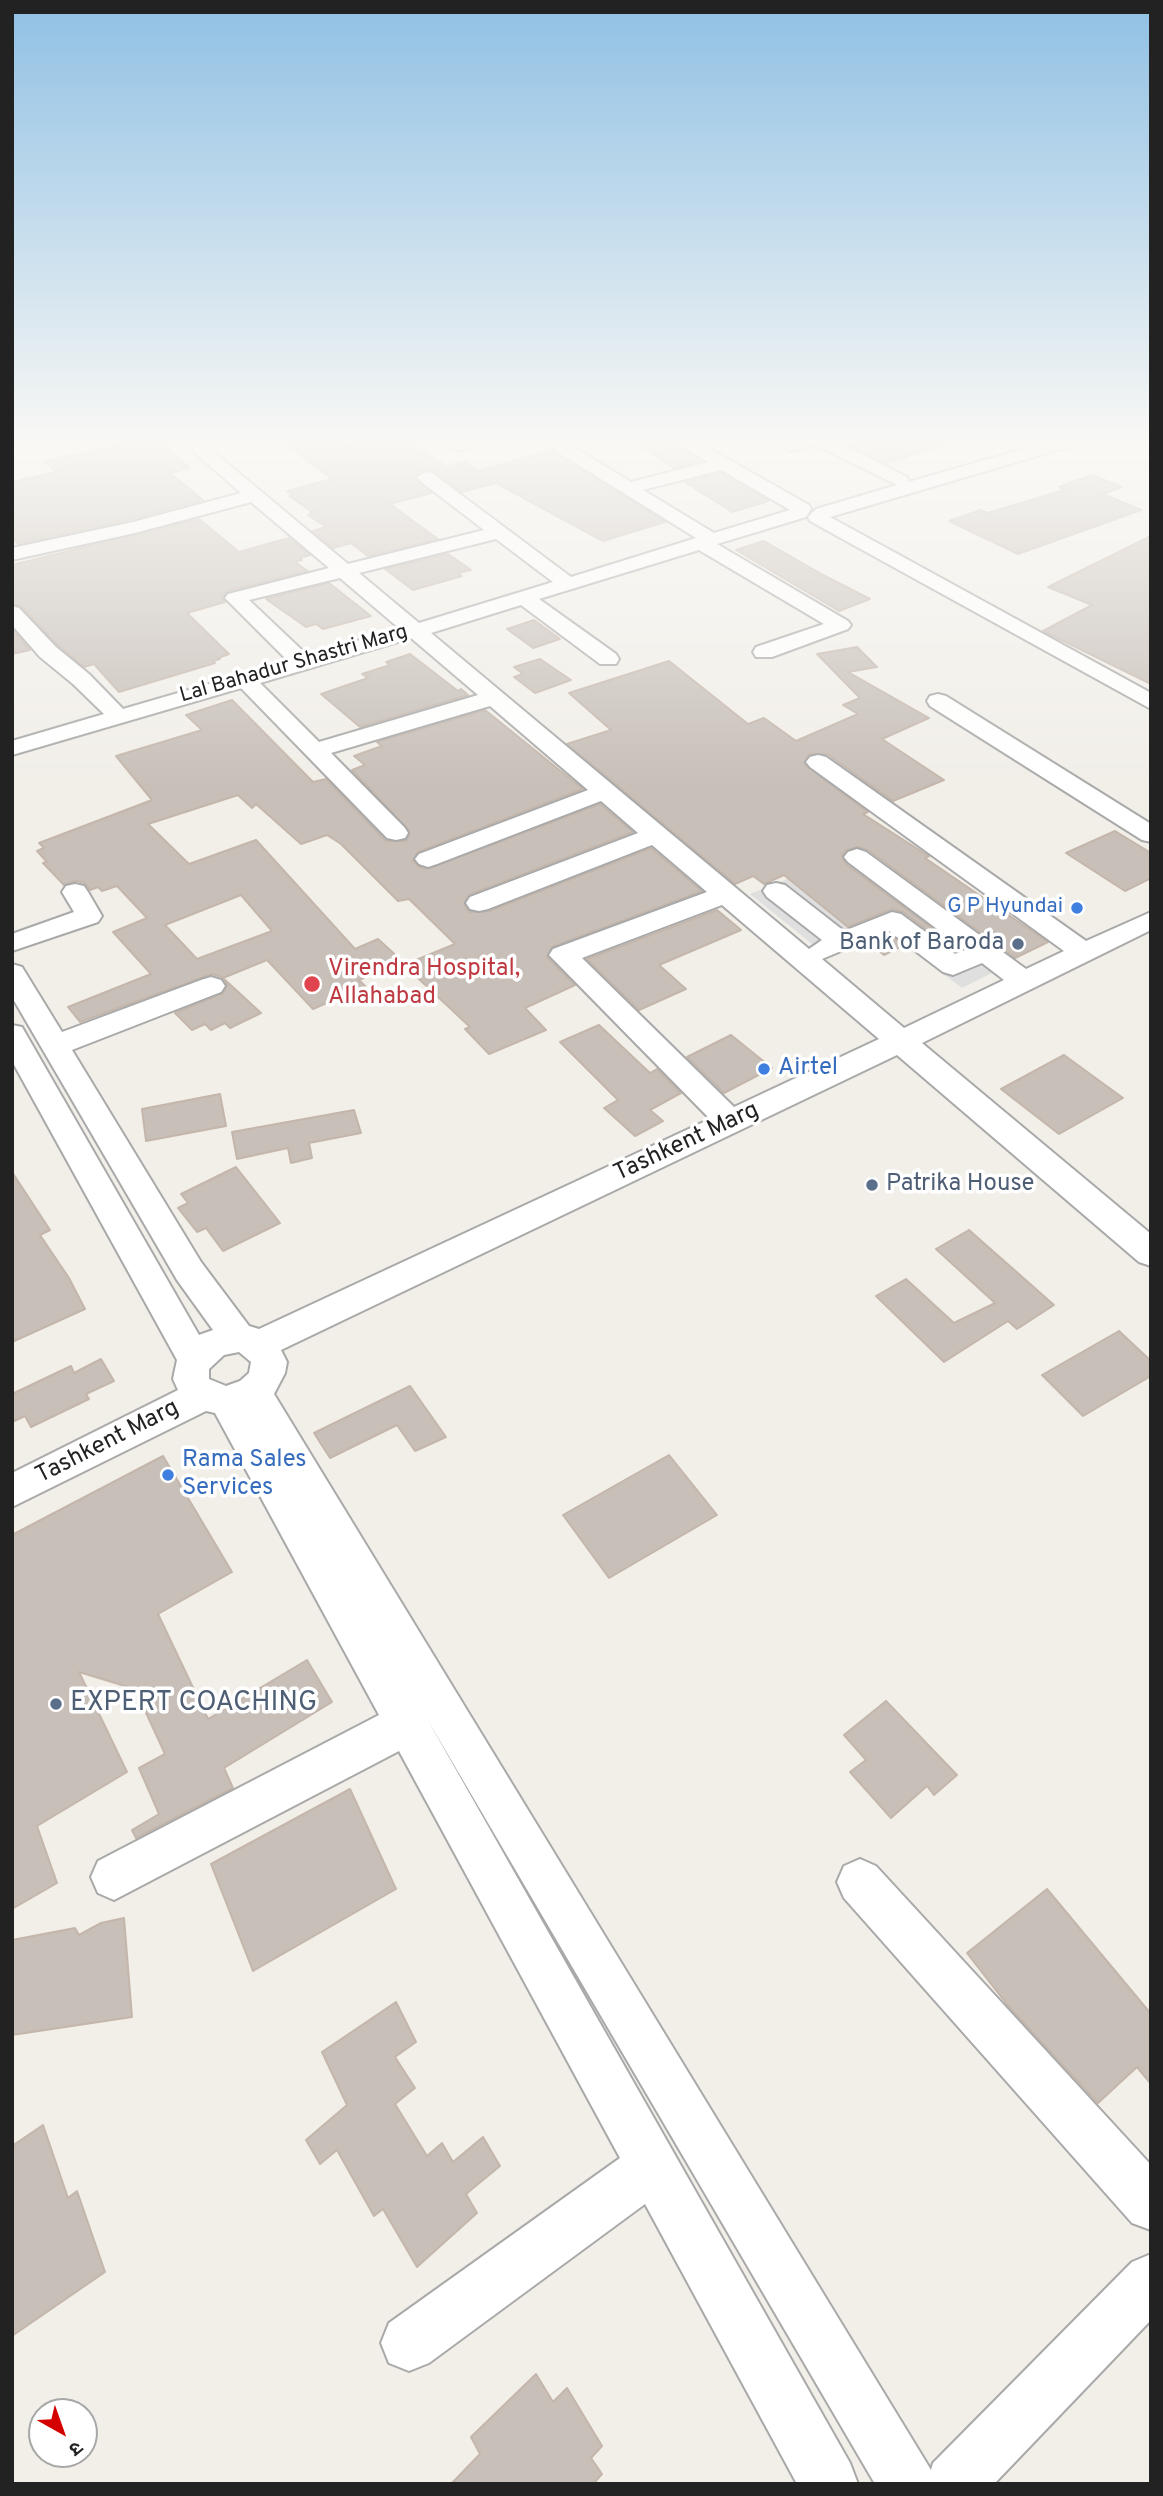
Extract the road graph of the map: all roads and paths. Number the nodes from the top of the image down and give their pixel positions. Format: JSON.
{"nodes":[{"id":1,"x":323,"y":553,"type":"edge"},
{"id":2,"x":413,"y":553,"type":"edge"},
{"id":3,"x":528,"y":553,"type":"edge"},
{"id":4,"x":667,"y":553,"type":"edge"},
{"id":5,"x":727,"y":553,"type":"edge"},
{"id":6,"x":883,"y":553,"type":"edge"},
{"id":7,"x":343,"y":571,"type":"junction"},
{"id":8,"x":568,"y":584,"type":"junction"},
{"id":9,"x":523,"y":597,"type":"junction"},
{"id":10,"x":12,"y":612,"type":"edge"},
{"id":11,"x":414,"y":631,"type":"junction"},
{"id":12,"x":764,"y":652,"type":"dead end"},
{"id":13,"x":607,"y":659,"type":"dead end"},
{"id":14,"x":302,"y":662,"type":"junction"},
{"id":15,"x":245,"y":680,"type":"junction"},
{"id":16,"x":493,"y":698,"type":"junction"},
{"id":17,"x":938,"y":701,"type":"dead end"},
{"id":18,"x":1151,"y":702,"type":"edge"},
{"id":19,"x":118,"y":716,"type":"junction"},
{"id":20,"x":12,"y":748,"type":"edge"},
{"id":21,"x":314,"y":751,"type":"junction"},
{"id":22,"x":818,"y":762,"type":"dead end"},
{"id":23,"x":606,"y":791,"type":"junction"},
{"id":24,"x":396,"y":833,"type":"dead end"},
{"id":25,"x":656,"y":835,"type":"junction"},
{"id":26,"x":1151,"y":835,"type":"edge"},
{"id":27,"x":856,"y":857,"type":"dead end"},
{"id":28,"x":428,"y":859,"type":"dead end"},
{"id":29,"x":776,"y":891,"type":"dead end"},
{"id":30,"x":75,"y":892,"type":"dead end"},
{"id":31,"x":727,"y":894,"type":"junction"},
{"id":32,"x":479,"y":903,"type":"dead end"},
{"id":33,"x":922,"y":906,"type":"junction"},
{"id":34,"x":892,"y":920,"type":"junction"},
{"id":35,"x":1151,"y":920,"type":"edge"},
{"id":36,"x":12,"y":943,"type":"edge"},
{"id":37,"x":1151,"y":943,"type":"edge"},
{"id":38,"x":984,"y":952,"type":"junction"},
{"id":39,"x":1085,"y":953,"type":"junction"},
{"id":40,"x":12,"y":973,"type":"edge"},
{"id":41,"x":1025,"y":982,"type":"junction"},
{"id":42,"x":211,"y":986,"type":"dead end"},
{"id":43,"x":12,"y":1034,"type":"edge"},
{"id":44,"x":55,"y":1045,"type":"junction"},
{"id":45,"x":908,"y":1047,"type":"junction"},
{"id":46,"x":731,"y":1122,"type":"junction"},
{"id":47,"x":1151,"y":1253,"type":"edge"},
{"id":48,"x":229,"y":1372,"type":"junction"},
{"id":49,"x":12,"y":1467,"type":"edge"},
{"id":50,"x":12,"y":1491,"type":"edge"},
{"id":51,"x":406,"y":1724,"type":"junction"},
{"id":52,"x":114,"y":1877,"type":"dead end"},
{"id":53,"x":860,"y":1882,"type":"dead end"},
{"id":54,"x":652,"y":2167,"type":"junction"},
{"id":55,"x":1151,"y":2204,"type":"edge"},
{"id":56,"x":1151,"y":2281,"type":"edge"},
{"id":57,"x":409,"y":2343,"type":"dead end"},
{"id":58,"x":829,"y":2484,"type":"edge"},
{"id":59,"x":908,"y":2484,"type":"edge"},
{"id":60,"x":954,"y":2484,"type":"edge"}],
"edges":[{"from":1,"to":7,"type":"street"},
{"from":2,"to":7,"type":"street"},
{"from":3,"to":8,"type":"street"},
{"from":4,"to":8,"type":"street","name":"Lal Bahadur Shastri Marg"},
{"from":5,"to":12,"type":"street"},
{"from":6,"to":18,"type":"street"},
{"from":7,"to":11,"type":"street"},
{"from":7,"to":14,"type":"street"},
{"from":8,"to":9,"type":"street","name":"Lal Bahadur Shastri Marg"},
{"from":9,"to":11,"type":"street","name":"Lal Bahadur Shastri Marg"},
{"from":9,"to":13,"type":"street"},
{"from":10,"to":19,"type":"street"},
{"from":11,"to":14,"type":"street","name":"Lal Bahadur Shastri Marg"},
{"from":11,"to":16,"type":"street"},
{"from":14,"to":15,"type":"street","name":"Lal Bahadur Shastri Marg"},
{"from":15,"to":19,"type":"street","name":"Lal Bahadur Shastri Marg"},
{"from":15,"to":21,"type":"street"},
{"from":16,"to":21,"type":"street"},
{"from":16,"to":23,"type":"street"},
{"from":17,"to":26,"type":"street"},
{"from":19,"to":20,"type":"street","name":"Lal Bahadur Shastri Marg"},
{"from":21,"to":24,"type":"street"},
{"from":22,"to":39,"type":"street"},
{"from":23,"to":25,"type":"street"},
{"from":23,"to":28,"type":"street"},
{"from":25,"to":31,"type":"street"},
{"from":25,"to":32,"type":"street"},
{"from":27,"to":33,"type":"street"},
{"from":29,"to":34,"type":"street"},
{"from":30,"to":36,"type":"street"},
{"from":31,"to":45,"type":"street"},
{"from":31,"to":46,"type":"street"},
{"from":33,"to":34,"type":"street"},
{"from":33,"to":38,"type":"street"},
{"from":34,"to":38,"type":"street"},
{"from":35,"to":39,"type":"street","name":"Tashkent Marg"},
{"from":37,"to":45,"type":"street","name":"Tashkent Marg"},
{"from":38,"to":41,"type":"street"},
{"from":39,"to":41,"type":"street","name":"Tashkent Marg"},
{"from":40,"to":44,"type":"street"},
{"from":41,"to":45,"type":"street","name":"Tashkent Marg"},
{"from":42,"to":44,"type":"street"},
{"from":43,"to":48,"type":"street"},
{"from":44,"to":48,"type":"street"},
{"from":45,"to":46,"type":"street","name":"Tashkent Marg"},
{"from":45,"to":47,"type":"street"},
{"from":45,"to":48,"type":"street","name":"Tashkent Marg"},
{"from":46,"to":48,"type":"street","name":"Tashkent Marg"},
{"from":48,"to":49,"type":"street","name":"Tashkent Marg"},
{"from":48,"to":50,"type":"street","name":"Tashkent Marg"},
{"from":48,"to":51,"type":"street"},
{"from":48,"to":59,"type":"street"},
{"from":51,"to":52,"type":"street"},
{"from":51,"to":54,"type":"street"},
{"from":53,"to":55,"type":"street"},
{"from":54,"to":57,"type":"street"},
{"from":54,"to":58,"type":"street"},
{"from":56,"to":60,"type":"street"}]}
